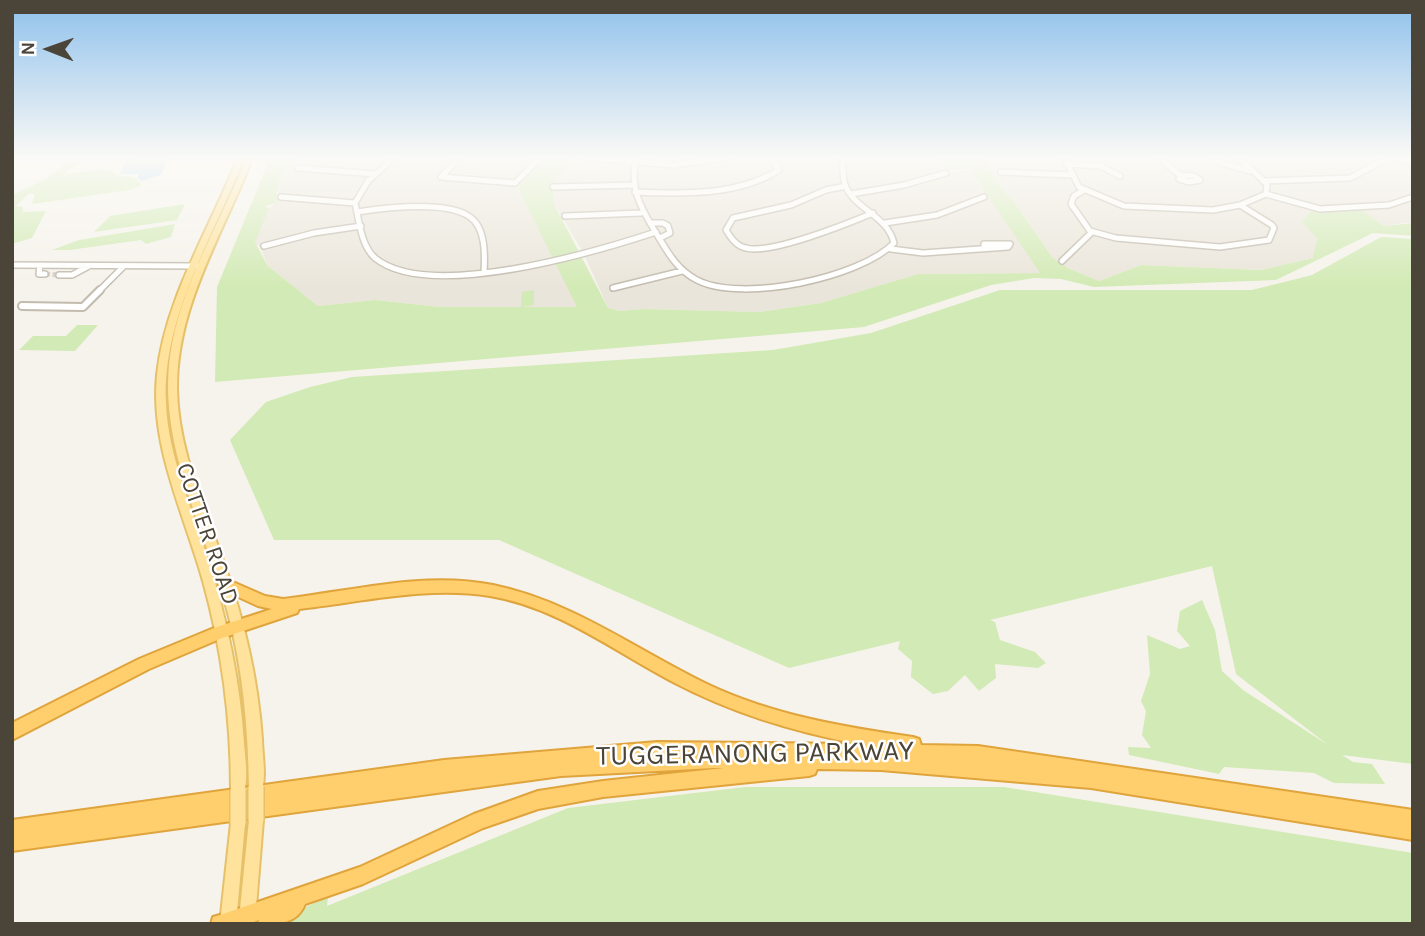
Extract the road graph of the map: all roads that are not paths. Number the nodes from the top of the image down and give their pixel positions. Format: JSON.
{"nodes":[{"id":1,"x":224,"y":201,"type":"edge"},
{"id":2,"x":229,"y":201,"type":"edge"},
{"id":3,"x":320,"y":201,"type":"edge"},
{"id":4,"x":357,"y":201,"type":"edge"},
{"id":5,"x":638,"y":201,"type":"edge"},
{"id":6,"x":801,"y":201,"type":"edge"},
{"id":7,"x":859,"y":201,"type":"edge"},
{"id":8,"x":974,"y":201,"type":"edge"},
{"id":9,"x":1072,"y":201,"type":"edge"},
{"id":10,"x":1111,"y":201,"type":"edge"},
{"id":11,"x":1250,"y":201,"type":"edge"},
{"id":12,"x":1290,"y":201,"type":"edge"},
{"id":13,"x":1402,"y":201,"type":"edge"},
{"id":14,"x":355,"y":204,"type":"junction"},
{"id":15,"x":1240,"y":205,"type":"junction"},
{"id":16,"x":358,"y":212,"type":"junction"},
{"id":17,"x":641,"y":212,"type":"junction"},
{"id":18,"x":873,"y":213,"type":"junction"},
{"id":19,"x":565,"y":216,"type":"dead end"},
{"id":20,"x":650,"y":223,"type":"junction"},
{"id":21,"x":886,"y":223,"type":"junction"},
{"id":22,"x":361,"y":226,"type":"junction"},
{"id":23,"x":656,"y":232,"type":"junction"},
{"id":24,"x":1092,"y":232,"type":"junction"},
{"id":25,"x":660,"y":238,"type":"junction"},
{"id":26,"x":264,"y":246,"type":"dead end"},
{"id":27,"x":984,"y":247,"type":"dead end"},
{"id":28,"x":891,"y":248,"type":"junction"},
{"id":29,"x":1062,"y":261,"type":"dead end"},
{"id":30,"x":12,"y":265,"type":"edge"},
{"id":31,"x":40,"y":265,"type":"junction"},
{"id":32,"x":89,"y":265,"type":"junction"},
{"id":33,"x":124,"y":266,"type":"junction"},
{"id":34,"x":198,"y":266,"type":"junction"},
{"id":35,"x":682,"y":271,"type":"junction"},
{"id":36,"x":484,"y":273,"type":"junction"},
{"id":37,"x":45,"y":274,"type":"dead end"},
{"id":38,"x":60,"y":275,"type":"tunnel mouth"},
{"id":39,"x":613,"y":288,"type":"dead end"},
{"id":40,"x":22,"y":306,"type":"dead end"},
{"id":41,"x":226,"y":585,"type":"junction"},
{"id":42,"x":312,"y":603,"type":"junction"},
{"id":43,"x":238,"y":626,"type":"junction"},
{"id":44,"x":219,"y":632,"type":"junction"},
{"id":45,"x":12,"y":732,"type":"edge"},
{"id":46,"x":978,"y":754,"type":"junction"},
{"id":47,"x":881,"y":762,"type":"junction"},
{"id":48,"x":1413,"y":819,"type":"edge"},
{"id":49,"x":12,"y":829,"type":"edge"},
{"id":50,"x":1413,"y":831,"type":"edge"},
{"id":51,"x":12,"y":842,"type":"edge"},
{"id":52,"x":314,"y":894,"type":"junction"},
{"id":53,"x":234,"y":921,"type":"edge"},
{"id":54,"x":267,"y":924,"type":"edge"}],
"edges":[{"from":1,"to":34,"type":"main road","name":"COTTER ROAD"},
{"from":2,"to":34,"type":"main road","name":"COTTER ROAD"},
{"from":3,"to":14,"type":"street"},
{"from":4,"to":14,"type":"street"},
{"from":5,"to":17,"type":"street"},
{"from":6,"to":18,"type":"street"},
{"from":7,"to":18,"type":"street"},
{"from":8,"to":21,"type":"street"},
{"from":9,"to":24,"type":"street"},
{"from":10,"to":15,"type":"street"},
{"from":11,"to":15,"type":"street"},
{"from":12,"to":13,"type":"street"},
{"from":14,"to":16,"type":"street"},
{"from":15,"to":24,"type":"street"},
{"from":16,"to":22,"type":"street"},
{"from":16,"to":36,"type":"street"},
{"from":17,"to":19,"type":"street"},
{"from":17,"to":20,"type":"street"},
{"from":18,"to":21,"type":"street"},
{"from":20,"to":23,"type":"street"},
{"from":20,"to":25,"type":"street"},
{"from":21,"to":28,"type":"street"},
{"from":22,"to":26,"type":"street"},
{"from":22,"to":36,"type":"street"},
{"from":23,"to":25,"type":"street"},
{"from":23,"to":36,"type":"street"},
{"from":24,"to":29,"type":"street"},
{"from":25,"to":35,"type":"street"},
{"from":27,"to":28,"type":"street"},
{"from":28,"to":35,"type":"street"},
{"from":30,"to":31,"type":"street"},
{"from":31,"to":32,"type":"street"},
{"from":31,"to":37,"type":"street"},
{"from":32,"to":33,"type":"street"},
{"from":32,"to":38,"type":"street"},
{"from":33,"to":34,"type":"street"},
{"from":33,"to":40,"type":"street"},
{"from":34,"to":41,"type":"main road","name":"COTTER ROAD"},
{"from":34,"to":44,"type":"main road","name":"COTTER ROAD"},
{"from":35,"to":39,"type":"street"},
{"from":41,"to":42,"type":"highway"},
{"from":41,"to":43,"type":"main road","name":"COTTER ROAD"},
{"from":42,"to":43,"type":"highway"},
{"from":42,"to":46,"type":"highway"},
{"from":43,"to":44,"type":"highway"},
{"from":43,"to":53,"type":"main road","name":"COTTER ROAD","bridge":true},
{"from":44,"to":45,"type":"highway"},
{"from":44,"to":53,"type":"main road","name":"COTTER ROAD","bridge":true},
{"from":46,"to":48,"type":"highway","name":"TUGGERANONG PARKWAY"},
{"from":46,"to":49,"type":"highway","name":"TUGGERANONG PARKWAY"},
{"from":47,"to":50,"type":"highway","name":"TUGGERANONG PARKWAY"},
{"from":47,"to":51,"type":"highway","name":"TUGGERANONG PARKWAY"},
{"from":47,"to":52,"type":"highway"},
{"from":52,"to":53,"type":"highway"},
{"from":52,"to":54,"type":"highway"}]}
